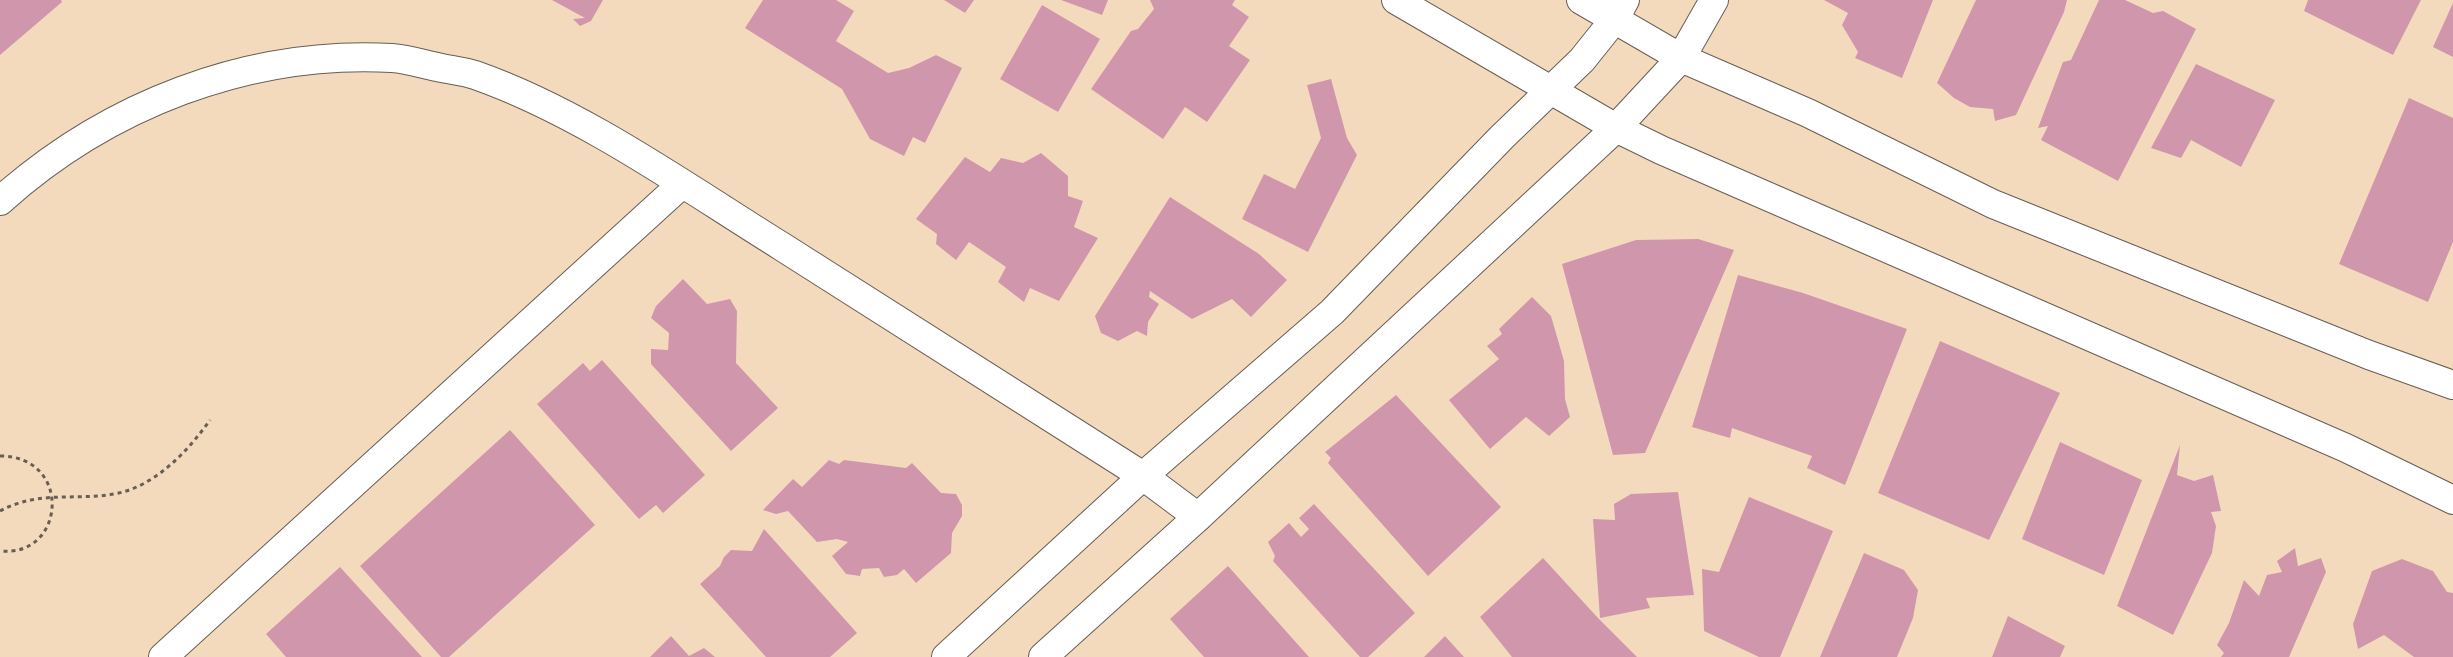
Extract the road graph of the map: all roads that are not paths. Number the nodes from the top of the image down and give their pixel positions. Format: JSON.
{"nodes":[{"id":1,"x":1396,"y":0,"type":"edge"},
{"id":2,"x":1581,"y":0,"type":"edge"},
{"id":3,"x":1714,"y":0,"type":"edge"},
{"id":4,"x":1620,"y":10,"type":"edge"},
{"id":5,"x":1681,"y":58,"type":"junction"},
{"id":6,"x":1552,"y":91,"type":"junction"},
{"id":7,"x":1616,"y":128,"type":"junction"},
{"id":8,"x":682,"y":184,"type":"junction"},
{"id":9,"x":0,"y":201,"type":"edge"},
{"id":10,"x":2453,"y":385,"type":"edge"},
{"id":11,"x":1143,"y":476,"type":"junction"},
{"id":12,"x":2453,"y":500,"type":"edge"},
{"id":13,"x":1198,"y":517,"type":"junction"},
{"id":14,"x":163,"y":657,"type":"edge"},
{"id":15,"x":946,"y":657,"type":"edge"},
{"id":16,"x":1043,"y":657,"type":"edge"}],
"edges":[{"from":1,"to":6,"type":"street"},
{"from":2,"to":4,"type":"street"},
{"from":3,"to":5,"type":"street"},
{"from":4,"to":5,"type":"street"},
{"from":4,"to":6,"type":"street"},
{"from":5,"to":7,"type":"street"},
{"from":5,"to":10,"type":"street"},
{"from":6,"to":7,"type":"street"},
{"from":6,"to":11,"type":"street"},
{"from":7,"to":12,"type":"street"},
{"from":7,"to":13,"type":"street"},
{"from":8,"to":9,"type":"street"},
{"from":8,"to":11,"type":"street"},
{"from":8,"to":14,"type":"street"},
{"from":11,"to":13,"type":"street"},
{"from":11,"to":15,"type":"street"},
{"from":13,"to":16,"type":"street"}]}
